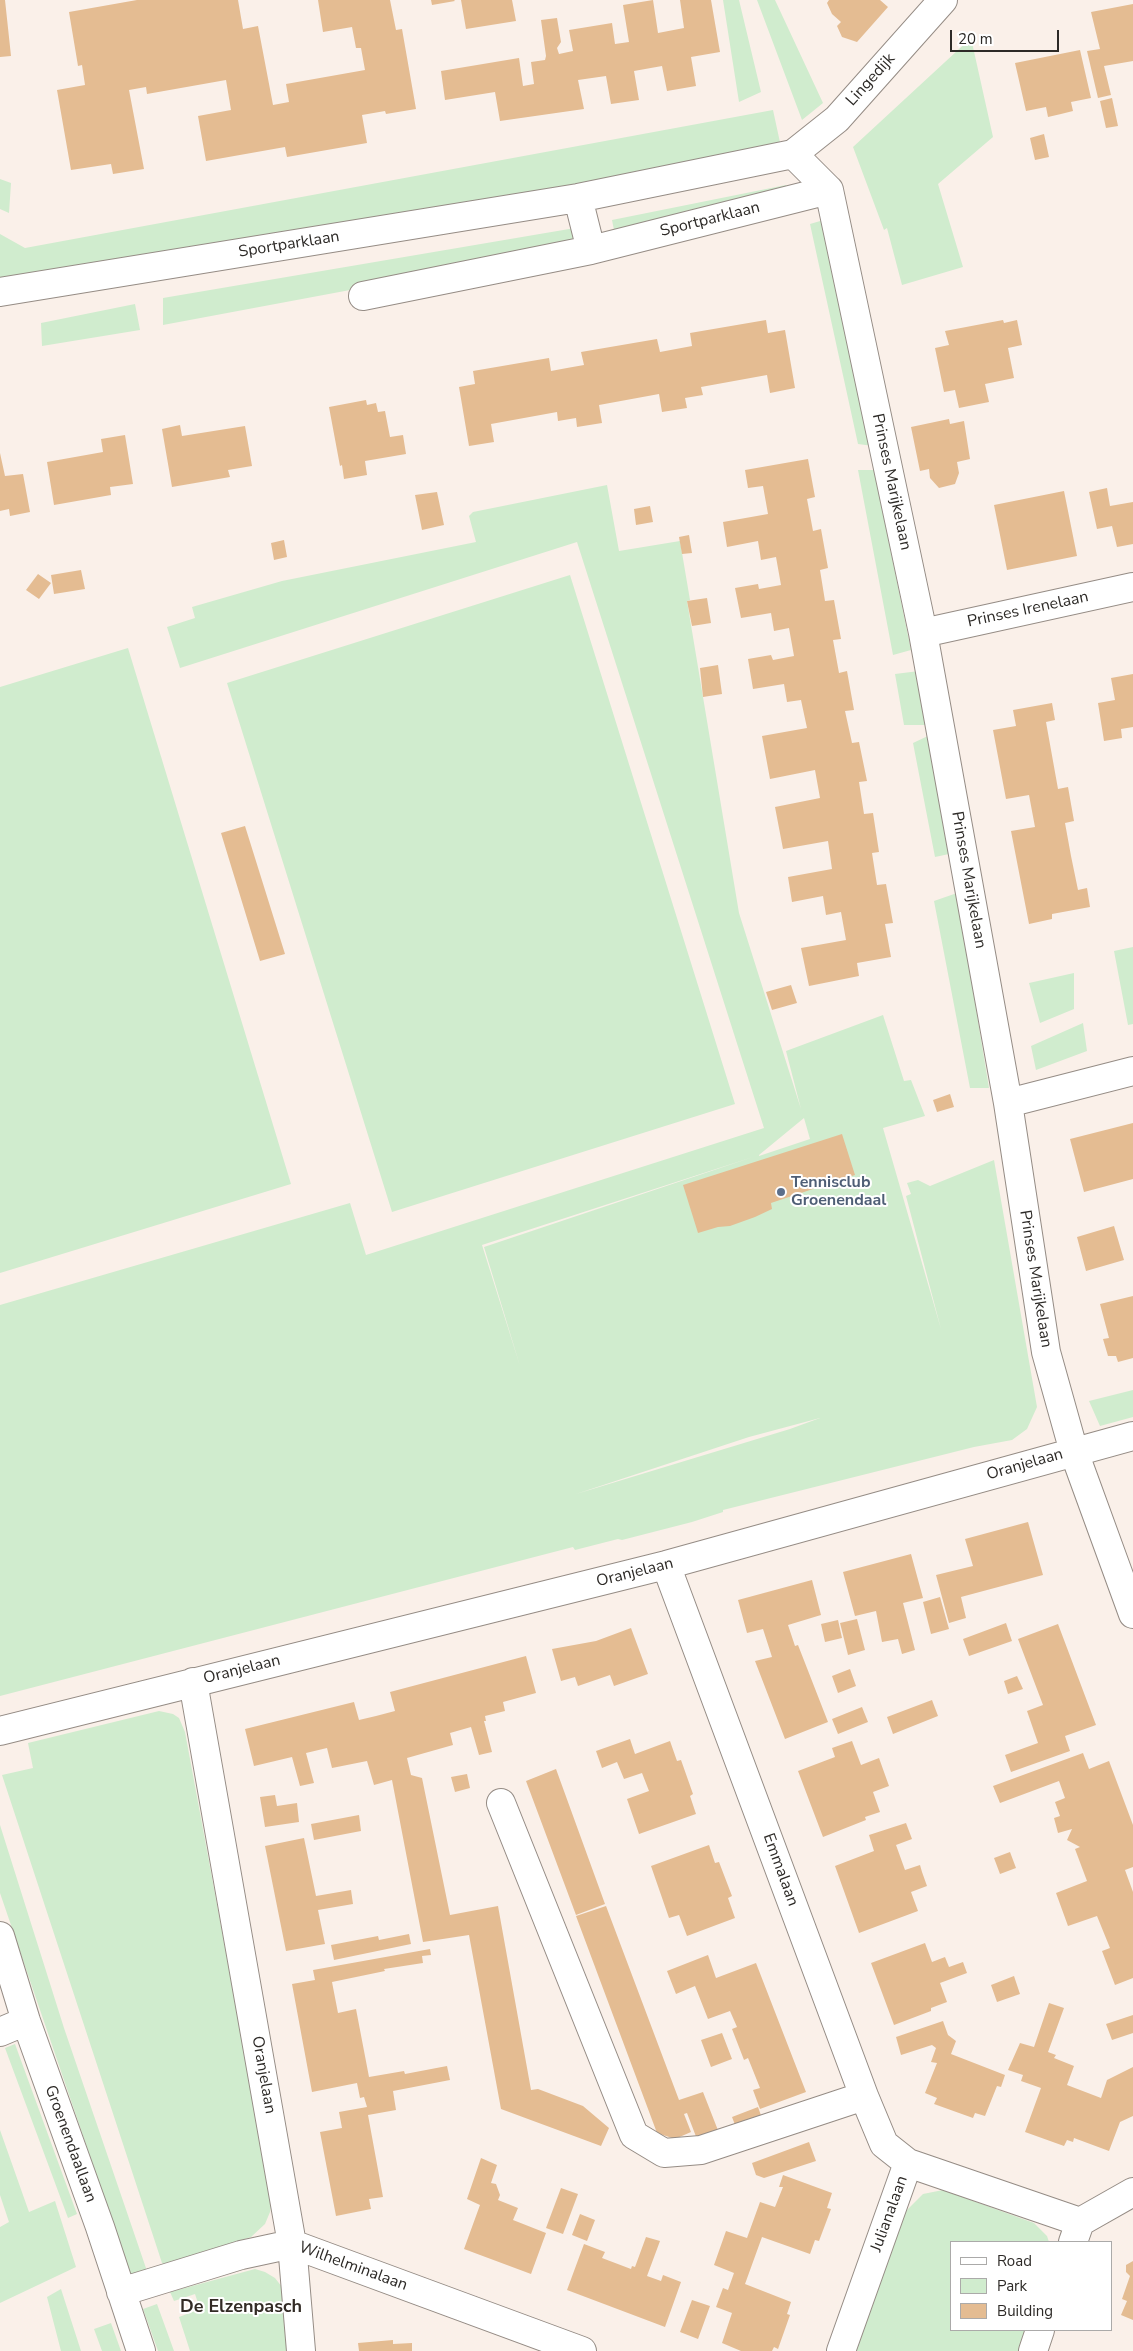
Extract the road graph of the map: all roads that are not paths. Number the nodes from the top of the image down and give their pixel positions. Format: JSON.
{"nodes":[{"id":1,"x":943,"y":0,"type":"edge"},
{"id":2,"x":793,"y":154,"type":"junction"},
{"id":3,"x":829,"y":190,"type":"junction"},
{"id":4,"x":578,"y":198,"type":"junction"},
{"id":5,"x":591,"y":250,"type":"junction"},
{"id":6,"x":0,"y":292,"type":"edge"},
{"id":7,"x":363,"y":296,"type":"dead end"},
{"id":8,"x":1133,"y":588,"type":"edge"},
{"id":9,"x":923,"y":633,"type":"junction"},
{"id":10,"x":1133,"y":1071,"type":"edge"},
{"id":11,"x":1008,"y":1103,"type":"junction"},
{"id":12,"x":1133,"y":1436,"type":"edge"},
{"id":13,"x":1074,"y":1452,"type":"junction"},
{"id":14,"x":666,"y":1565,"type":"junction"},
{"id":15,"x":1133,"y":1614,"type":"edge"},
{"id":16,"x":193,"y":1682,"type":"junction"},
{"id":17,"x":0,"y":1732,"type":"edge"},
{"id":18,"x":501,"y":1803,"type":"dead end"},
{"id":19,"x":0,"y":1936,"type":"edge"},
{"id":20,"x":26,"y":2021,"type":"junction"},
{"id":21,"x":0,"y":2032,"type":"edge"},
{"id":22,"x":864,"y":2096,"type":"junction"},
{"id":23,"x":908,"y":2163,"type":"junction"},
{"id":24,"x":1133,"y":2192,"type":"edge"},
{"id":25,"x":1077,"y":2232,"type":"edge"},
{"id":26,"x":292,"y":2244,"type":"junction"},
{"id":27,"x":121,"y":2292,"type":"junction"},
{"id":28,"x":1040,"y":2331,"type":"edge"},
{"id":29,"x":141,"y":2351,"type":"edge"},
{"id":30,"x":301,"y":2351,"type":"edge"},
{"id":31,"x":582,"y":2351,"type":"edge"},
{"id":32,"x":841,"y":2351,"type":"edge"},
{"id":33,"x":1033,"y":2351,"type":"edge"}],
"edges":[{"from":1,"to":2,"type":"street","name":"Lingedijk"},
{"from":2,"to":3,"type":"street"},
{"from":2,"to":4,"type":"street","name":"Sportparklaan"},
{"from":3,"to":5,"type":"street","name":"Sportparklaan"},
{"from":3,"to":9,"type":"street","name":"Prinses Marijkelaan"},
{"from":4,"to":5,"type":"street"},
{"from":4,"to":6,"type":"street","name":"Sportparklaan"},
{"from":5,"to":7,"type":"street","name":"Sportparklaan"},
{"from":8,"to":9,"type":"street","name":"Prinses Irenelaan"},
{"from":9,"to":11,"type":"street","name":"Prinses Marijkelaan"},
{"from":10,"to":11,"type":"street"},
{"from":11,"to":13,"type":"street","name":"Prinses Marijkelaan"},
{"from":12,"to":13,"type":"street","name":"Oranjelaan"},
{"from":13,"to":14,"type":"street","name":"Oranjelaan"},
{"from":13,"to":15,"type":"street","name":"Prinses Marijkelaan"},
{"from":14,"to":16,"type":"street","name":"Oranjelaan"},
{"from":14,"to":22,"type":"street","name":"Emmalaan"},
{"from":16,"to":17,"type":"street","name":"Oranjelaan"},
{"from":16,"to":26,"type":"street","name":"Oranjelaan"},
{"from":18,"to":22,"type":"street"},
{"from":19,"to":20,"type":"street","name":"Groenendaallaan"},
{"from":20,"to":21,"type":"street"},
{"from":20,"to":27,"type":"street","name":"Groenendaallaan"},
{"from":22,"to":23,"type":"street","name":"Emmalaan"},
{"from":23,"to":25,"type":"street","name":"Julianalaan"},
{"from":23,"to":32,"type":"street","name":"Julianalaan"},
{"from":24,"to":25,"type":"street","name":"Julianalaan"},
{"from":26,"to":27,"type":"street","name":"Wilhelminalaan"},
{"from":26,"to":30,"type":"street","name":"Oranjelaan"},
{"from":26,"to":31,"type":"street","name":"Wilhelminalaan"},
{"from":27,"to":29,"type":"street","name":"Groenendaallaan"},
{"from":28,"to":33,"type":"street"}]}
